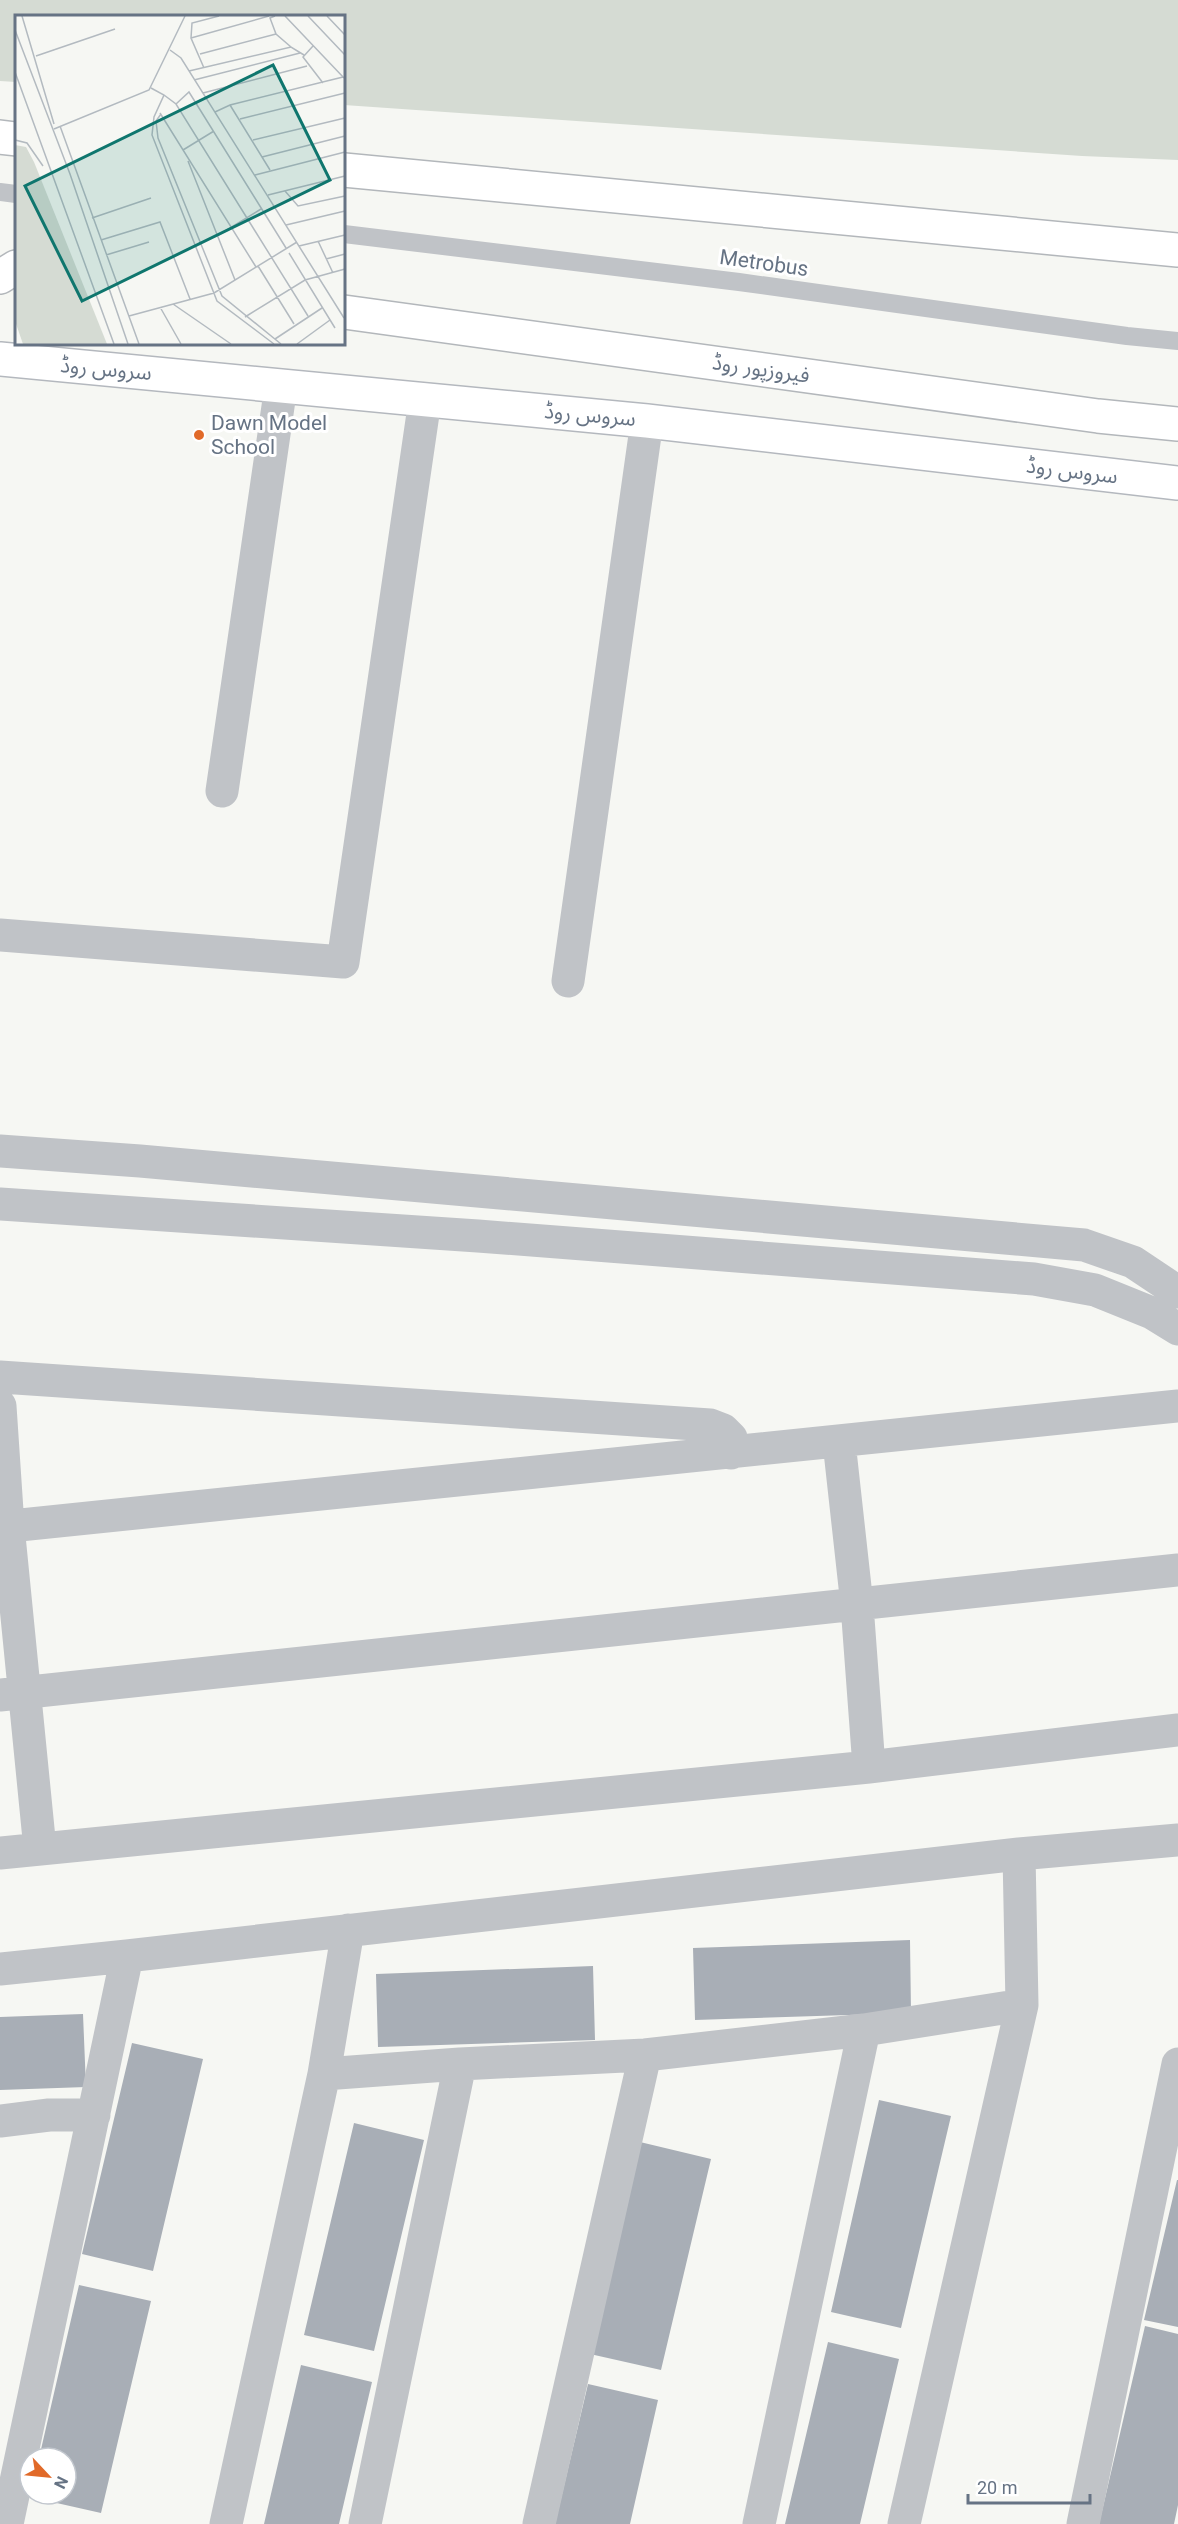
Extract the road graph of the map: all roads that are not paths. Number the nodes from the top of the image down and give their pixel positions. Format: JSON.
{"nodes":[{"id":1,"x":0,"y":137,"type":"edge"},
{"id":2,"x":15,"y":139,"type":"edge"},
{"id":3,"x":345,"y":170,"type":"edge"},
{"id":4,"x":0,"y":192,"type":"edge"},
{"id":5,"x":15,"y":194,"type":"edge"},
{"id":6,"x":345,"y":234,"type":"edge"},
{"id":7,"x":1178,"y":234,"type":"edge"},
{"id":8,"x":1083,"y":242,"type":"junction"},
{"id":9,"x":1178,"y":250,"type":"edge"},
{"id":10,"x":0,"y":265,"type":"edge"},
{"id":11,"x":15,"y":267,"type":"edge"},
{"id":12,"x":15,"y":268,"type":"edge"},
{"id":13,"x":0,"y":277,"type":"edge"},
{"id":14,"x":345,"y":312,"type":"edge"},
{"id":15,"x":1178,"y":341,"type":"edge"},
{"id":16,"x":0,"y":359,"type":"edge"},
{"id":17,"x":281,"y":386,"type":"junction"},
{"id":18,"x":425,"y":400,"type":"junction"},
{"id":19,"x":647,"y":421,"type":"junction"},
{"id":20,"x":1178,"y":424,"type":"edge"},
{"id":21,"x":1178,"y":483,"type":"edge"},
{"id":22,"x":222,"y":791,"type":"dead end"},
{"id":23,"x":0,"y":935,"type":"edge"},
{"id":24,"x":568,"y":981,"type":"dead end"},
{"id":25,"x":0,"y":1151,"type":"edge"},
{"id":26,"x":0,"y":1204,"type":"edge"},
{"id":27,"x":1178,"y":1292,"type":"edge"},
{"id":28,"x":1178,"y":1329,"type":"edge"},
{"id":29,"x":0,"y":1377,"type":"edge"},
{"id":30,"x":0,"y":1406,"type":"edge"},
{"id":31,"x":1178,"y":1406,"type":"edge"},
{"id":32,"x":839,"y":1442,"type":"junction"},
{"id":33,"x":731,"y":1453,"type":"junction"},
{"id":34,"x":4,"y":1526,"type":"edge"},
{"id":35,"x":1178,"y":1570,"type":"edge"},
{"id":36,"x":857,"y":1605,"type":"junction"},
{"id":37,"x":13,"y":1693,"type":"edge"},
{"id":38,"x":1178,"y":1730,"type":"edge"},
{"id":39,"x":869,"y":1767,"type":"junction"},
{"id":40,"x":1178,"y":1840,"type":"edge"},
{"id":41,"x":40,"y":1849,"type":"junction"},
{"id":42,"x":0,"y":1853,"type":"edge"},
{"id":43,"x":1019,"y":1854,"type":"junction"},
{"id":44,"x":348,"y":1930,"type":"junction"},
{"id":45,"x":127,"y":1956,"type":"junction"},
{"id":46,"x":0,"y":1969,"type":"edge"},
{"id":47,"x":1023,"y":2006,"type":"junction"},
{"id":48,"x":864,"y":2030,"type":"junction"},
{"id":49,"x":645,"y":2055,"type":"junction"},
{"id":50,"x":460,"y":2064,"type":"junction"},
{"id":51,"x":1178,"y":2064,"type":"edge"},
{"id":52,"x":324,"y":2074,"type":"junction"},
{"id":53,"x":94,"y":2115,"type":"junction"},
{"id":54,"x":0,"y":2121,"type":"edge"},
{"id":55,"x":7,"y":2524,"type":"edge"},
{"id":56,"x":226,"y":2524,"type":"edge"},
{"id":57,"x":365,"y":2524,"type":"edge"},
{"id":58,"x":538,"y":2524,"type":"edge"},
{"id":59,"x":759,"y":2524,"type":"edge"},
{"id":60,"x":904,"y":2524,"type":"edge"},
{"id":61,"x":1083,"y":2524,"type":"edge"}],
"edges":[{"from":1,"to":2,"type":"main road"},
{"from":3,"to":8,"type":"main road"},
{"from":4,"to":5,"type":"lane"},
{"from":6,"to":15,"type":"lane","name":"Metrobus"},
{"from":7,"to":8,"type":"main road"},
{"from":8,"to":9,"type":"main road"},
{"from":10,"to":11,"type":"main road"},
{"from":12,"to":13,"type":"main road"},
{"from":14,"to":20,"type":"main road","name":"فیروزپور روڈ"},
{"from":16,"to":17,"type":"main road","name":"سروس روڈ"},
{"from":17,"to":18,"type":"main road","name":"سروس روڈ"},
{"from":17,"to":22,"type":"street"},
{"from":18,"to":19,"type":"main road","name":"سروس روڈ"},
{"from":18,"to":23,"type":"street"},
{"from":19,"to":21,"type":"main road","name":"سروس روڈ"},
{"from":19,"to":24,"type":"street"},
{"from":25,"to":27,"type":"street"},
{"from":26,"to":28,"type":"street"},
{"from":29,"to":33,"type":"street"},
{"from":30,"to":34,"type":"street"},
{"from":31,"to":32,"type":"street"},
{"from":32,"to":33,"type":"street"},
{"from":32,"to":36,"type":"street"},
{"from":33,"to":34,"type":"street"},
{"from":34,"to":37,"type":"street"},
{"from":35,"to":36,"type":"street"},
{"from":36,"to":37,"type":"street"},
{"from":36,"to":39,"type":"street"},
{"from":37,"to":41,"type":"street"},
{"from":38,"to":39,"type":"street"},
{"from":39,"to":41,"type":"street"},
{"from":40,"to":43,"type":"street"},
{"from":41,"to":42,"type":"street"},
{"from":43,"to":44,"type":"street"},
{"from":43,"to":47,"type":"street"},
{"from":44,"to":45,"type":"street"},
{"from":44,"to":52,"type":"street"},
{"from":45,"to":46,"type":"street"},
{"from":45,"to":53,"type":"street"},
{"from":47,"to":48,"type":"street"},
{"from":47,"to":60,"type":"street"},
{"from":48,"to":49,"type":"street"},
{"from":48,"to":59,"type":"street"},
{"from":49,"to":50,"type":"street"},
{"from":49,"to":58,"type":"street"},
{"from":50,"to":52,"type":"street"},
{"from":50,"to":57,"type":"street"},
{"from":51,"to":61,"type":"street"},
{"from":52,"to":56,"type":"street"},
{"from":53,"to":54,"type":"street"},
{"from":53,"to":55,"type":"street"}]}
